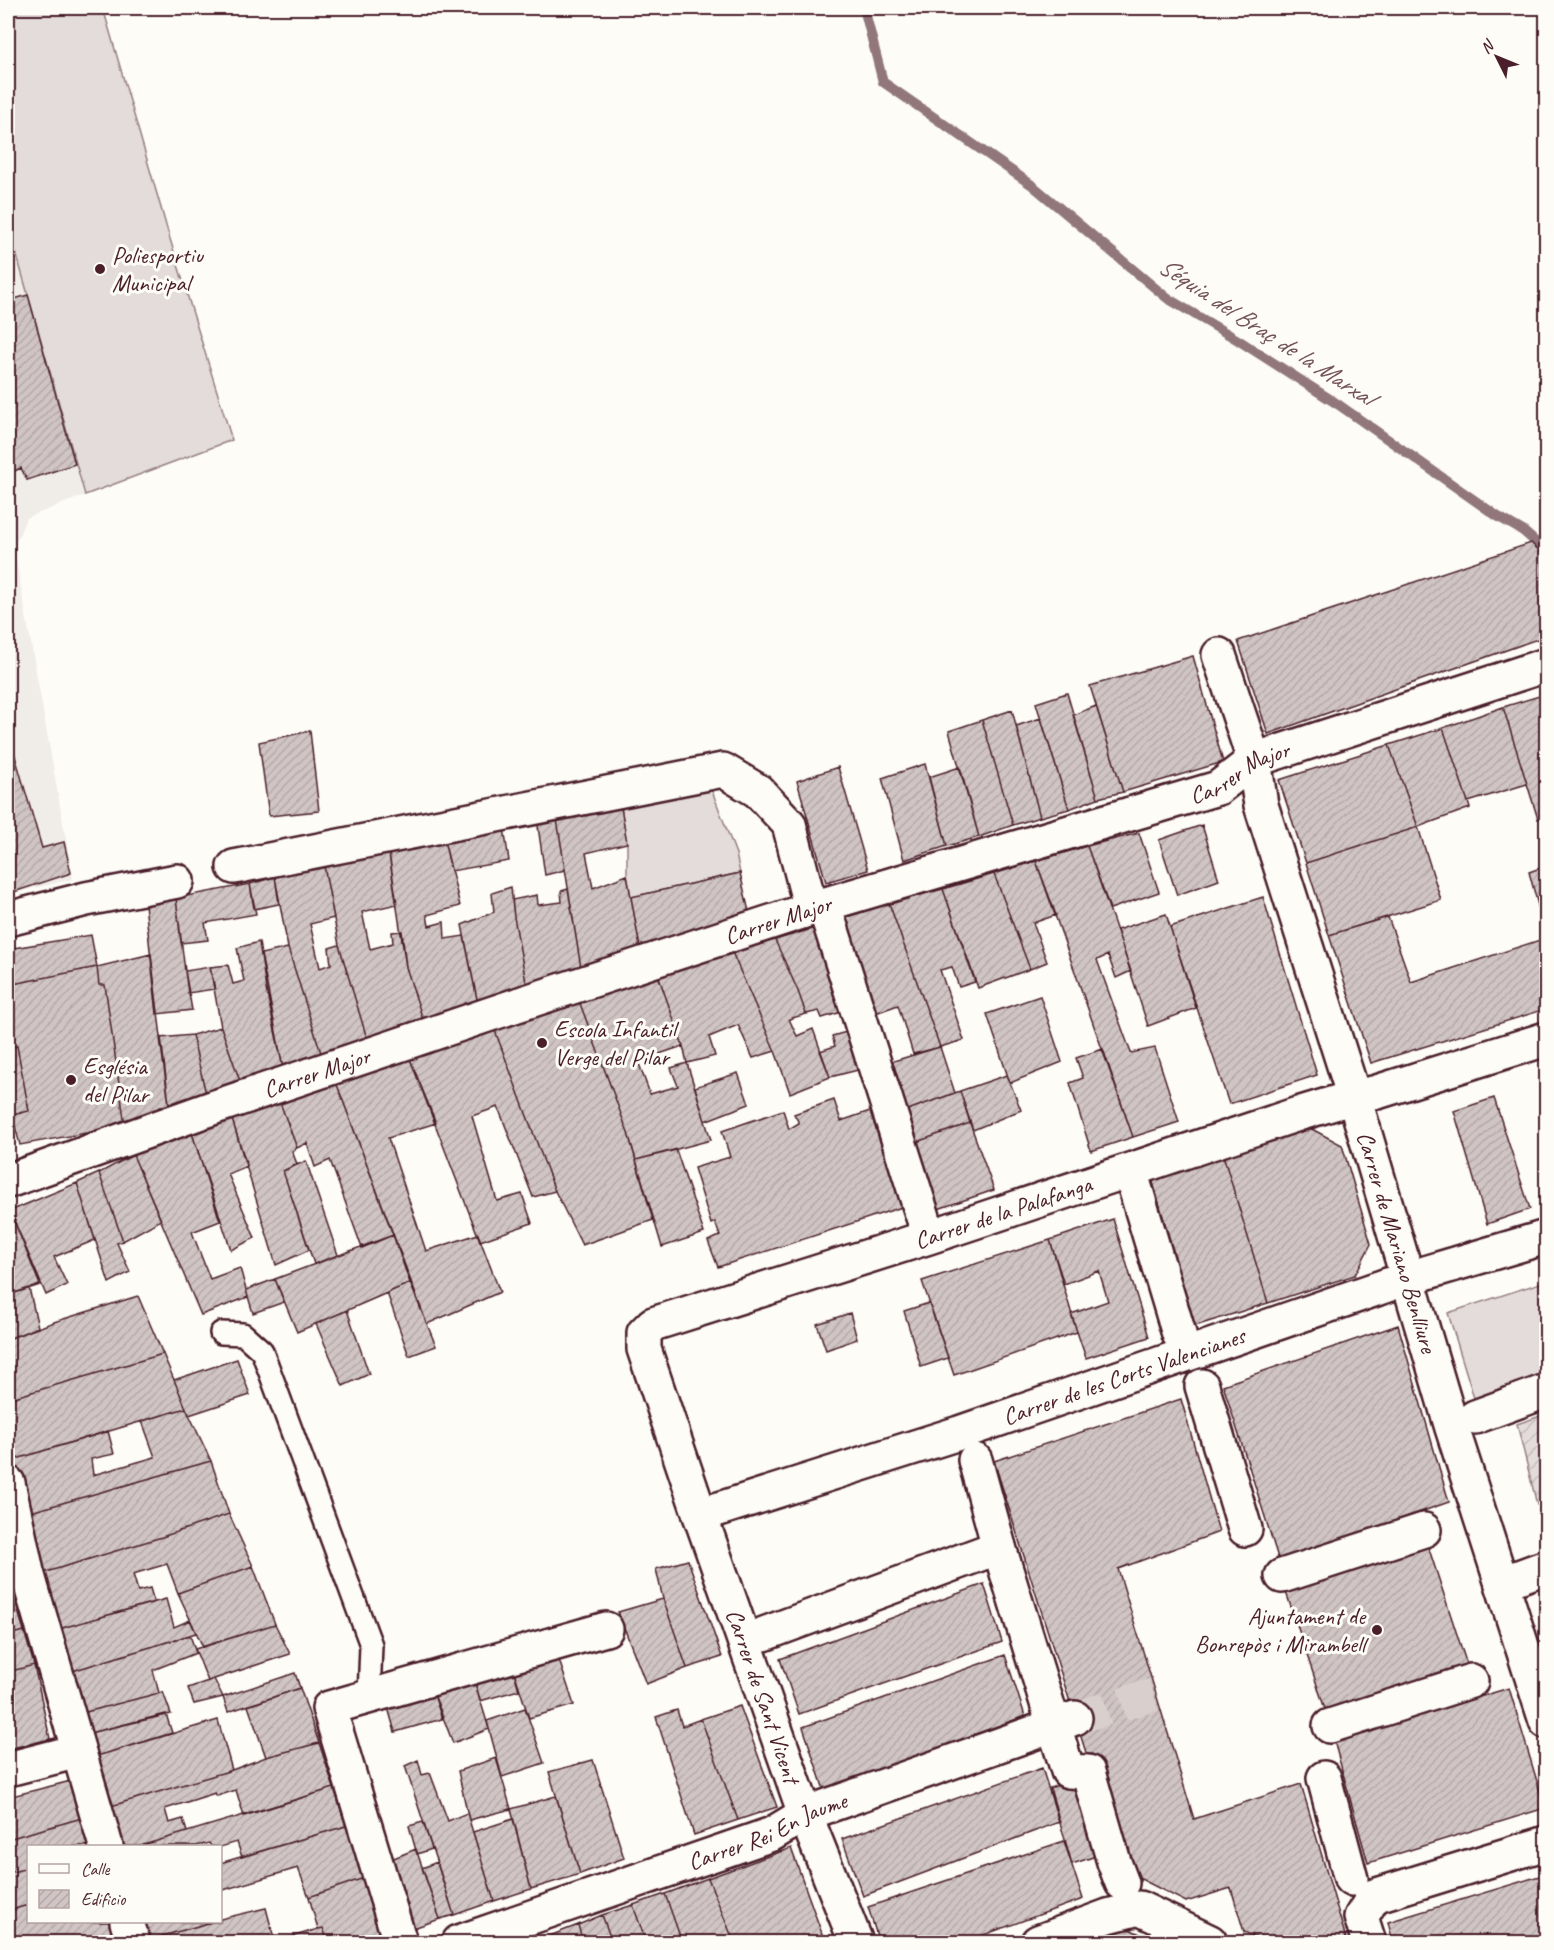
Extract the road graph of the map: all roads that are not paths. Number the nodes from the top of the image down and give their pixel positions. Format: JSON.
{"nodes":[{"id":1,"x":1219,"y":655,"type":"dead end"},
{"id":2,"x":1546,"y":665,"type":"edge"},
{"id":3,"x":1254,"y":760,"type":"junction"},
{"id":4,"x":234,"y":867,"type":"dead end"},
{"id":5,"x":177,"y":881,"type":"dead end"},
{"id":6,"x":820,"y":915,"type":"junction"},
{"id":7,"x":8,"y":919,"type":"edge"},
{"id":8,"x":1546,"y":1039,"type":"edge"},
{"id":9,"x":1354,"y":1097,"type":"junction"},
{"id":10,"x":1132,"y":1177,"type":"dead end"},
{"id":11,"x":8,"y":1181,"type":"edge"},
{"id":12,"x":923,"y":1217,"type":"dead end"},
{"id":13,"x":1546,"y":1237,"type":"edge"},
{"id":14,"x":1408,"y":1278,"type":"junction"},
{"id":15,"x":220,"y":1333,"type":"dead end"},
{"id":16,"x":1179,"y":1334,"type":"dead end"},
{"id":17,"x":1202,"y":1386,"type":"dead end"},
{"id":18,"x":1546,"y":1391,"type":"edge"},
{"id":19,"x":1474,"y":1417,"type":"dead end"},
{"id":20,"x":975,"y":1460,"type":"dead end"},
{"id":21,"x":8,"y":1483,"type":"edge"},
{"id":22,"x":700,"y":1515,"type":"junction"},
{"id":23,"x":1245,"y":1529,"type":"dead end"},
{"id":24,"x":1424,"y":1530,"type":"dead end"},
{"id":25,"x":999,"y":1547,"type":"junction"},
{"id":26,"x":1546,"y":1567,"type":"edge"},
{"id":27,"x":17,"y":1574,"type":"edge"},
{"id":28,"x":1282,"y":1576,"type":"dead end"},
{"id":29,"x":1502,"y":1583,"type":"junction"},
{"id":30,"x":606,"y":1629,"type":"dead end"},
{"id":31,"x":764,"y":1634,"type":"dead end"},
{"id":32,"x":1471,"y":1681,"type":"dead end"},
{"id":33,"x":369,"y":1697,"type":"junction"},
{"id":34,"x":1065,"y":1721,"type":"junction"},
{"id":35,"x":1546,"y":1721,"type":"edge"},
{"id":36,"x":1330,"y":1726,"type":"dead end"},
{"id":37,"x":78,"y":1751,"type":"junction"},
{"id":38,"x":8,"y":1769,"type":"edge"},
{"id":39,"x":1324,"y":1778,"type":"dead end"},
{"id":40,"x":805,"y":1814,"type":"junction"},
{"id":41,"x":1546,"y":1843,"type":"edge"},
{"id":42,"x":106,"y":1845,"type":"edge"},
{"id":43,"x":1122,"y":1883,"type":"dead end"},
{"id":44,"x":1362,"y":1888,"type":"junction"},
{"id":45,"x":127,"y":1923,"type":"edge"},
{"id":46,"x":133,"y":1942,"type":"edge"},
{"id":47,"x":400,"y":1942,"type":"edge"},
{"id":48,"x":459,"y":1942,"type":"edge"},
{"id":49,"x":856,"y":1942,"type":"edge"},
{"id":50,"x":1038,"y":1942,"type":"edge"},
{"id":51,"x":1210,"y":1942,"type":"edge"},
{"id":52,"x":1369,"y":1942,"type":"edge"}],
"edges":[{"from":1,"to":3,"type":"street","name":"Carrer de Mariano Benlliure"},
{"from":2,"to":3,"type":"street","name":"Carrer Major"},
{"from":3,"to":6,"type":"street","name":"Carrer Major"},
{"from":3,"to":9,"type":"street","name":"Carrer de Mariano Benlliure"},
{"from":4,"to":6,"type":"street"},
{"from":5,"to":7,"type":"street"},
{"from":6,"to":11,"type":"street","name":"Carrer Major"},
{"from":6,"to":12,"type":"street"},
{"from":8,"to":9,"type":"street","name":"Carrer de la Palafanga"},
{"from":9,"to":14,"type":"street","name":"Carrer de Mariano Benlliure"},
{"from":9,"to":22,"type":"street","name":"Carrer de la Palafanga"},
{"from":10,"to":16,"type":"street"},
{"from":13,"to":14,"type":"street","name":"Carrer de les Corts Valencianes"},
{"from":14,"to":22,"type":"street","name":"Carrer de les Corts Valencianes"},
{"from":14,"to":29,"type":"street","name":"Carrer de Mariano Benlliure"},
{"from":15,"to":33,"type":"lane"},
{"from":17,"to":23,"type":"street"},
{"from":18,"to":19,"type":"street"},
{"from":20,"to":25,"type":"street"},
{"from":21,"to":27,"type":"street"},
{"from":22,"to":40,"type":"street","name":"Carrer de Sant Vicent"},
{"from":24,"to":28,"type":"street"},
{"from":25,"to":31,"type":"street"},
{"from":25,"to":34,"type":"street"},
{"from":26,"to":29,"type":"street"},
{"from":27,"to":37,"type":"street"},
{"from":29,"to":35,"type":"street","name":"Carrer de Mariano Benlliure"},
{"from":30,"to":33,"type":"street"},
{"from":32,"to":36,"type":"street"},
{"from":33,"to":47,"type":"street"},
{"from":34,"to":40,"type":"street","name":"Carrer Rei En Jaume"},
{"from":34,"to":43,"type":"street"},
{"from":37,"to":38,"type":"street"},
{"from":37,"to":42,"type":"street"},
{"from":39,"to":44,"type":"street"},
{"from":40,"to":48,"type":"street","name":"Carrer Rei En Jaume"},
{"from":40,"to":49,"type":"street","name":"Carrer de Sant Vicent"},
{"from":41,"to":44,"type":"street"},
{"from":44,"to":52,"type":"street"},
{"from":45,"to":46,"type":"street"},
{"from":50,"to":51,"type":"street"}]}
